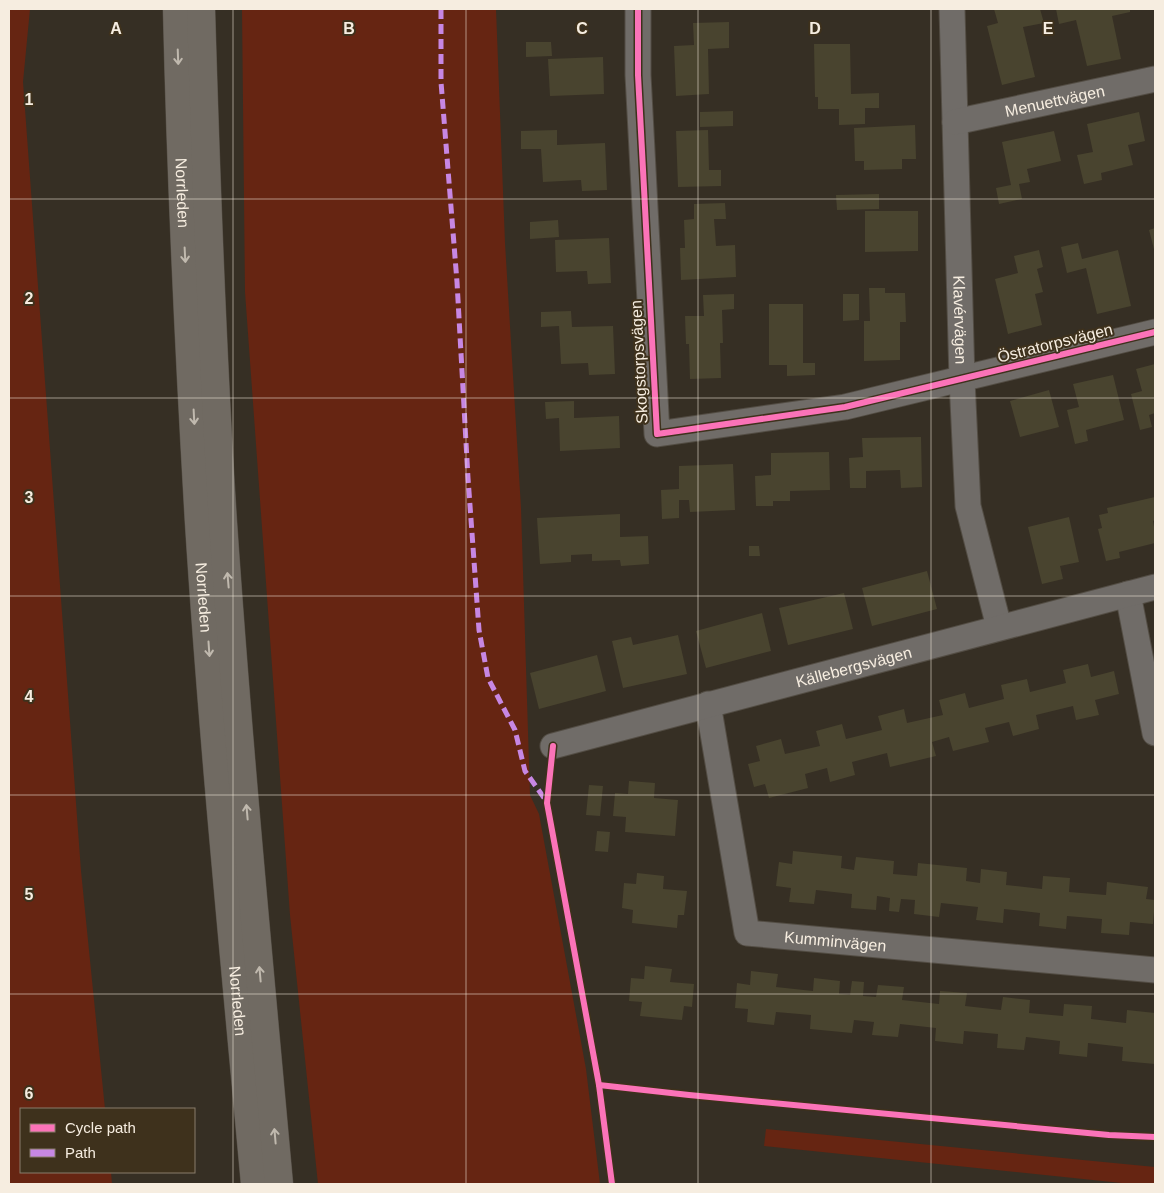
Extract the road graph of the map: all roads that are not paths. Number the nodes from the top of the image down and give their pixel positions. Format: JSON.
{"nodes":[{"id":1,"x":177,"y":9,"type":"edge"},
{"id":2,"x":201,"y":9,"type":"edge"},
{"id":3,"x":638,"y":9,"type":"edge"},
{"id":4,"x":952,"y":9,"type":"edge"},
{"id":5,"x":1155,"y":79,"type":"edge"},
{"id":6,"x":956,"y":122,"type":"junction"},
{"id":7,"x":1155,"y":332,"type":"edge"},
{"id":8,"x":962,"y":380,"type":"junction"},
{"id":9,"x":1155,"y":587,"type":"edge"},
{"id":10,"x":1128,"y":594,"type":"junction"},
{"id":11,"x":999,"y":627,"type":"junction"},
{"id":12,"x":708,"y":704,"type":"junction"},
{"id":13,"x":1155,"y":733,"type":"edge"},
{"id":14,"x":553,"y":746,"type":"dead end"},
{"id":15,"x":1155,"y":970,"type":"edge"},
{"id":16,"x":255,"y":1184,"type":"edge"},
{"id":17,"x":279,"y":1184,"type":"edge"}],
"edges":[{"from":1,"to":16,"type":"highway","name":"Norrleden","one_way":true},
{"from":17,"to":2,"type":"highway","name":"Norrleden","one_way":true},
{"from":3,"to":8,"type":"street","name":"Skogstorpsvägen"},
{"from":4,"to":6,"type":"street","name":"Klavérvägen"},
{"from":5,"to":6,"type":"street","name":"Menuettvägen"},
{"from":6,"to":8,"type":"street","name":"Klavérvägen"},
{"from":7,"to":8,"type":"street","name":"Östratorpsvägen"},
{"from":8,"to":11,"type":"street","name":"Klavérvägen"},
{"from":9,"to":10,"type":"street","name":"Källebergsvägen"},
{"from":10,"to":11,"type":"street","name":"Källebergsvägen"},
{"from":10,"to":13,"type":"street"},
{"from":11,"to":12,"type":"street","name":"Källebergsvägen"},
{"from":12,"to":14,"type":"street","name":"Källebergsvägen"},
{"from":12,"to":15,"type":"street","name":"Kumminvägen"}]}
